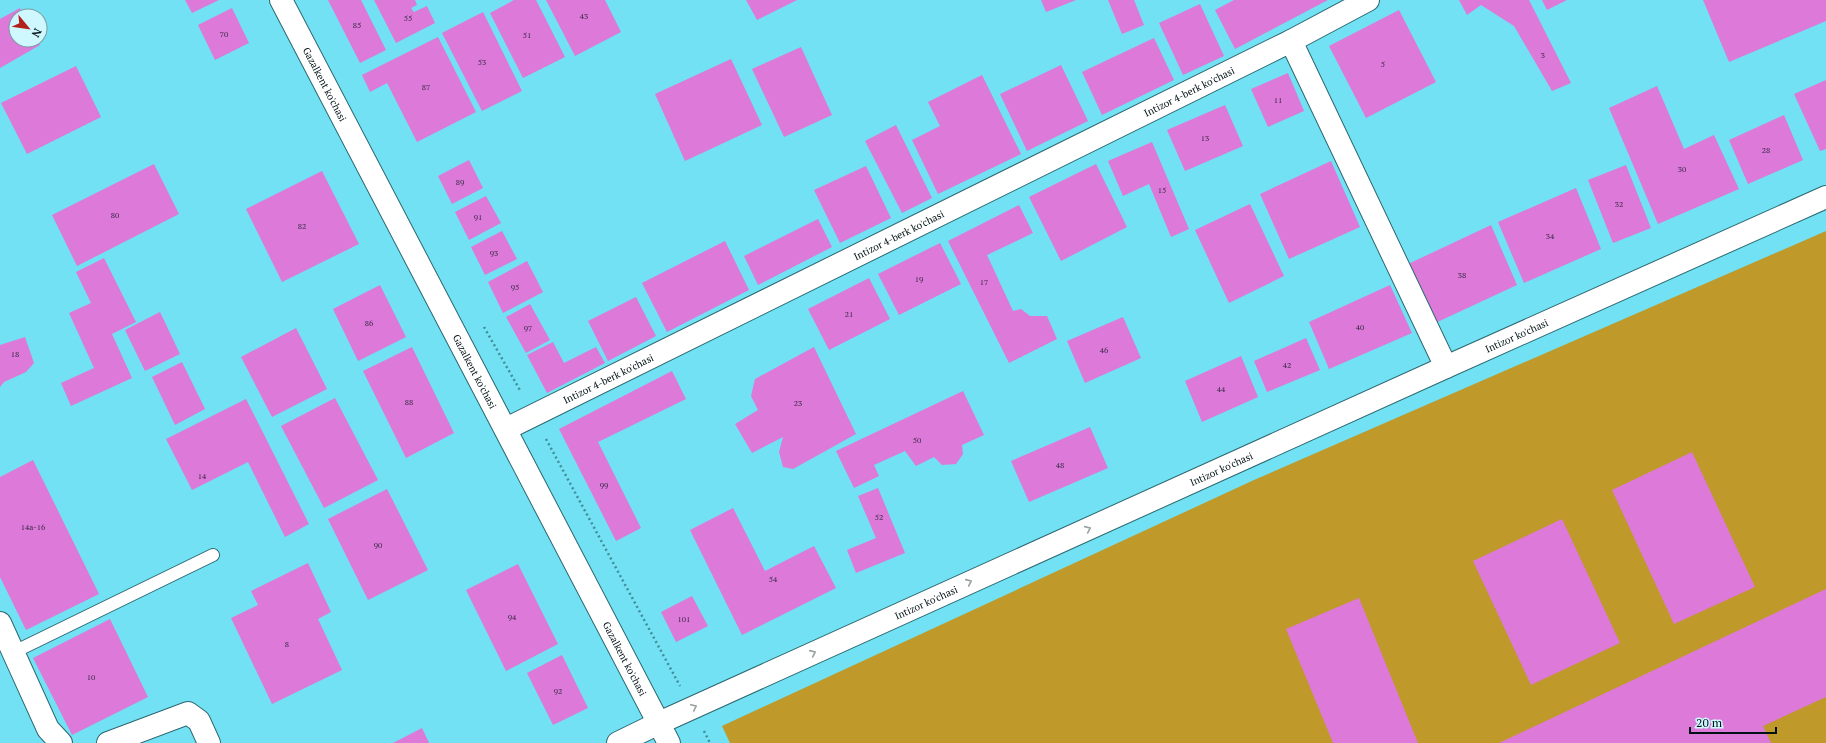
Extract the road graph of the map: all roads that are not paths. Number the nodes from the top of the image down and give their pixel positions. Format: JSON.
{"nodes":[{"id":1,"x":281,"y":0,"type":"edge"},
{"id":2,"x":1368,"y":0,"type":"edge"},
{"id":3,"x":1291,"y":42,"type":"junction"},
{"id":4,"x":1826,"y":197,"type":"edge"},
{"id":5,"x":1446,"y":366,"type":"junction"},
{"id":6,"x":506,"y":429,"type":"junction"},
{"id":7,"x":212,"y":554,"type":"dead end"},
{"id":8,"x":0,"y":623,"type":"edge"},
{"id":9,"x":14,"y":652,"type":"junction"},
{"id":10,"x":659,"y":723,"type":"junction"},
{"id":11,"x":61,"y":743,"type":"edge"},
{"id":12,"x":108,"y":743,"type":"edge"},
{"id":13,"x":209,"y":743,"type":"edge"},
{"id":14,"x":618,"y":743,"type":"edge"},
{"id":15,"x":669,"y":743,"type":"edge"}],
"edges":[{"from":1,"to":6,"type":"street","name":"Gazalkent ko'chasi"},
{"from":2,"to":3,"type":"street","name":"Intizor 4-berk ko'chasi"},
{"from":3,"to":5,"type":"street"},
{"from":3,"to":6,"type":"street","name":"Intizor 4-berk ko'chasi"},
{"from":4,"to":5,"type":"street","name":"Intizor ko'chasi"},
{"from":10,"to":5,"type":"street","name":"Intizor ko'chasi","one_way":true},
{"from":6,"to":10,"type":"street","name":"Gazalkent ko'chasi"},
{"from":7,"to":9,"type":"lane"},
{"from":8,"to":9,"type":"street"},
{"from":9,"to":11,"type":"street"},
{"from":10,"to":14,"type":"street","name":"Intizor ko'chasi"},
{"from":10,"to":15,"type":"street","name":"Gazalkent ko'chasi"},
{"from":12,"to":13,"type":"street"}]}
